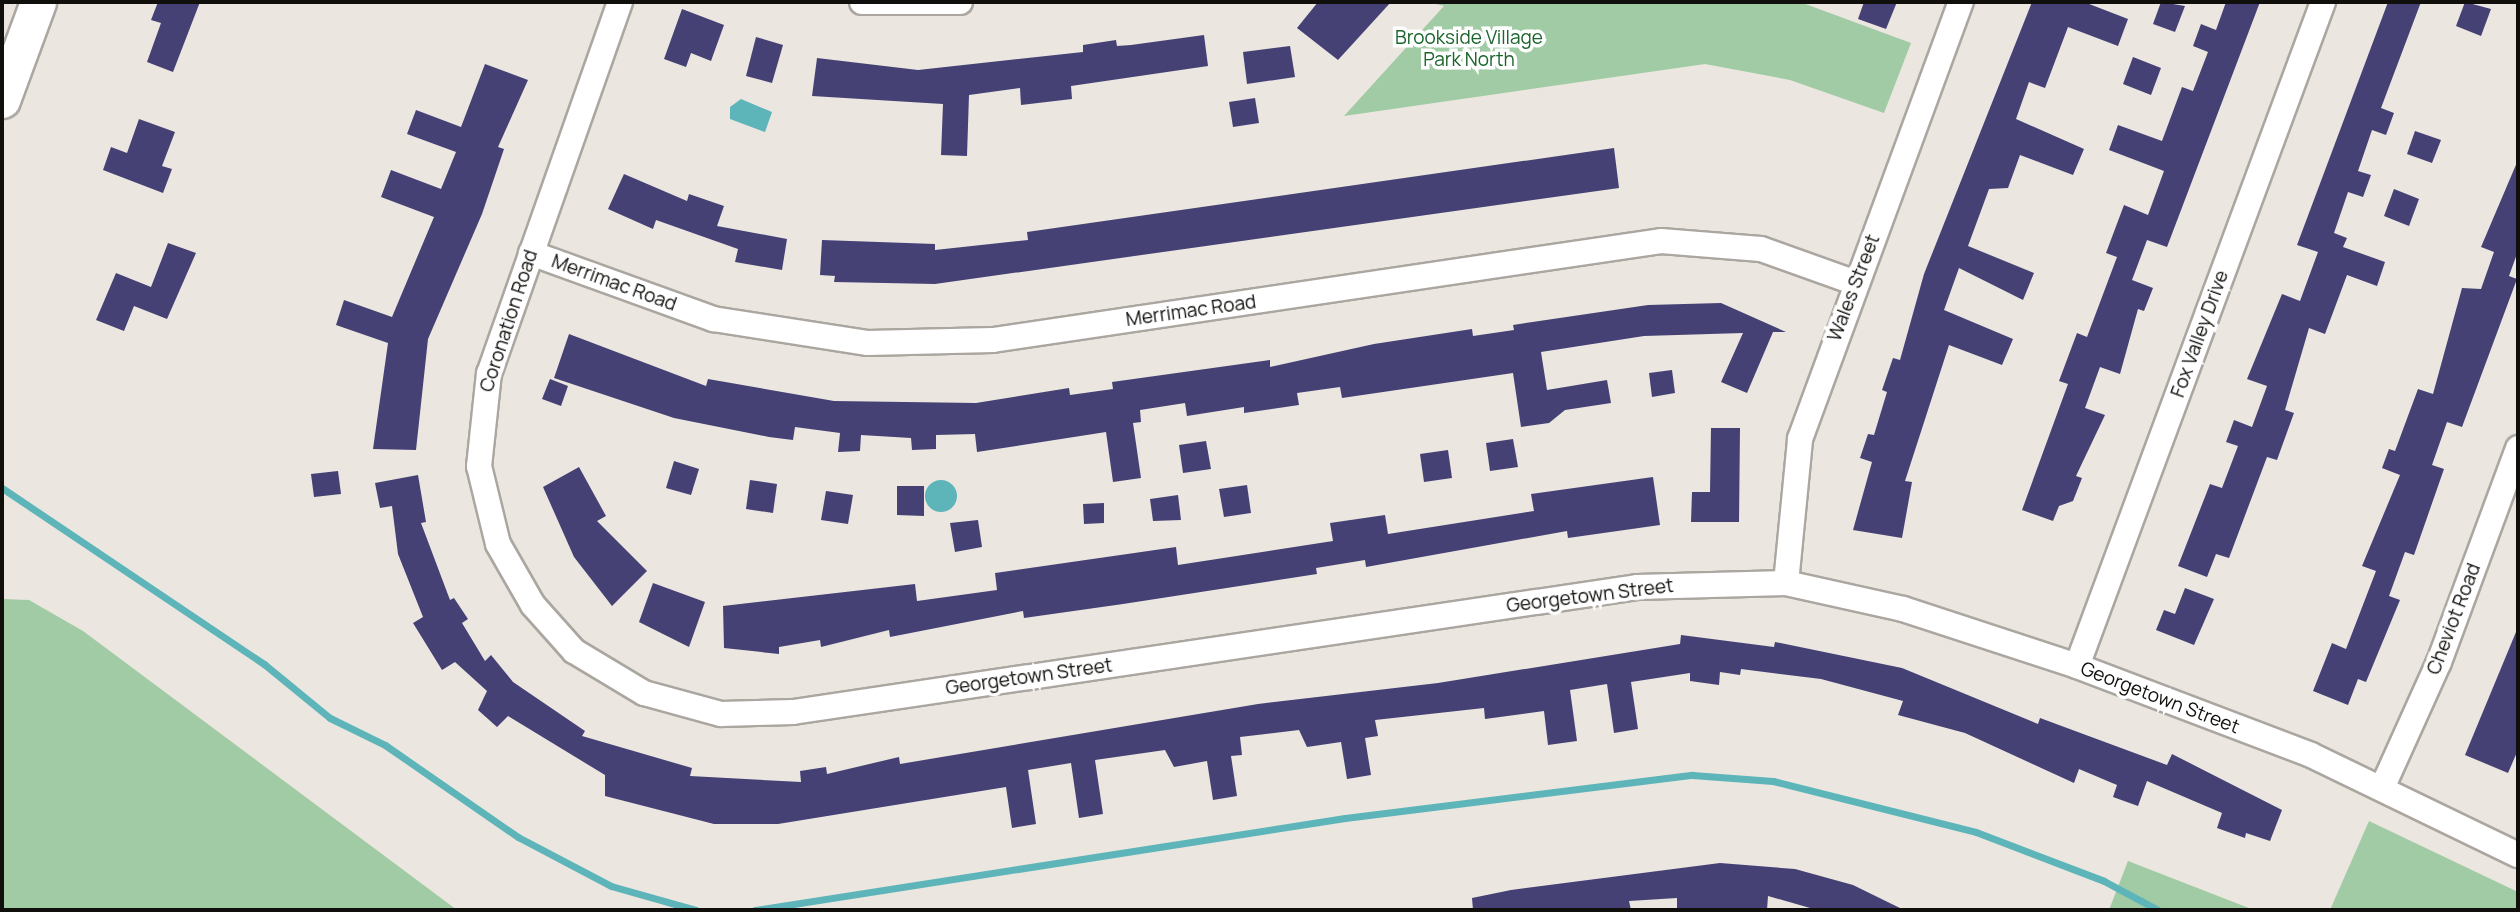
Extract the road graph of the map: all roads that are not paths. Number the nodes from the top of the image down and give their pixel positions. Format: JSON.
{"nodes":[{"id":1,"x":38,"y":2,"type":"edge"},
{"id":2,"x":620,"y":2,"type":"edge"},
{"id":3,"x":862,"y":2,"type":"edge"},
{"id":4,"x":960,"y":2,"type":"edge"},
{"id":5,"x":1961,"y":2,"type":"edge"},
{"id":6,"x":2323,"y":2,"type":"edge"},
{"id":7,"x":2,"y":100,"type":"edge"},
{"id":8,"x":531,"y":253,"type":"junction"},
{"id":9,"x":1856,"y":283,"type":"junction"},
{"id":10,"x":2518,"y":448,"type":"edge"},
{"id":11,"x":1786,"y":583,"type":"junction"},
{"id":12,"x":2077,"y":666,"type":"junction"},
{"id":13,"x":624,"y":684,"type":"joint"},
{"id":14,"x":2383,"y":786,"type":"junction"},
{"id":15,"x":2518,"y":855,"type":"edge"}],
"edges":[{"from":1,"to":7,"type":"main road"},
{"from":2,"to":8,"type":"street","name":"Coronation Road"},
{"from":3,"to":4,"type":"street"},
{"from":5,"to":9,"type":"street","name":"Wales Street"},
{"from":6,"to":12,"type":"street","name":"Fox Valley Drive"},
{"from":8,"to":9,"type":"street","name":"Merrimac Road"},
{"from":8,"to":13,"type":"street","name":"Coronation Road"},
{"from":9,"to":11,"type":"street","name":"Wales Street"},
{"from":10,"to":14,"type":"street","name":"Cheviot Road"},
{"from":11,"to":12,"type":"street","name":"Georgetown Street"},
{"from":11,"to":13,"type":"street","name":"Georgetown Street"},
{"from":12,"to":14,"type":"street","name":"Georgetown Street"},
{"from":14,"to":15,"type":"street","name":"Georgetown Street"}]}
